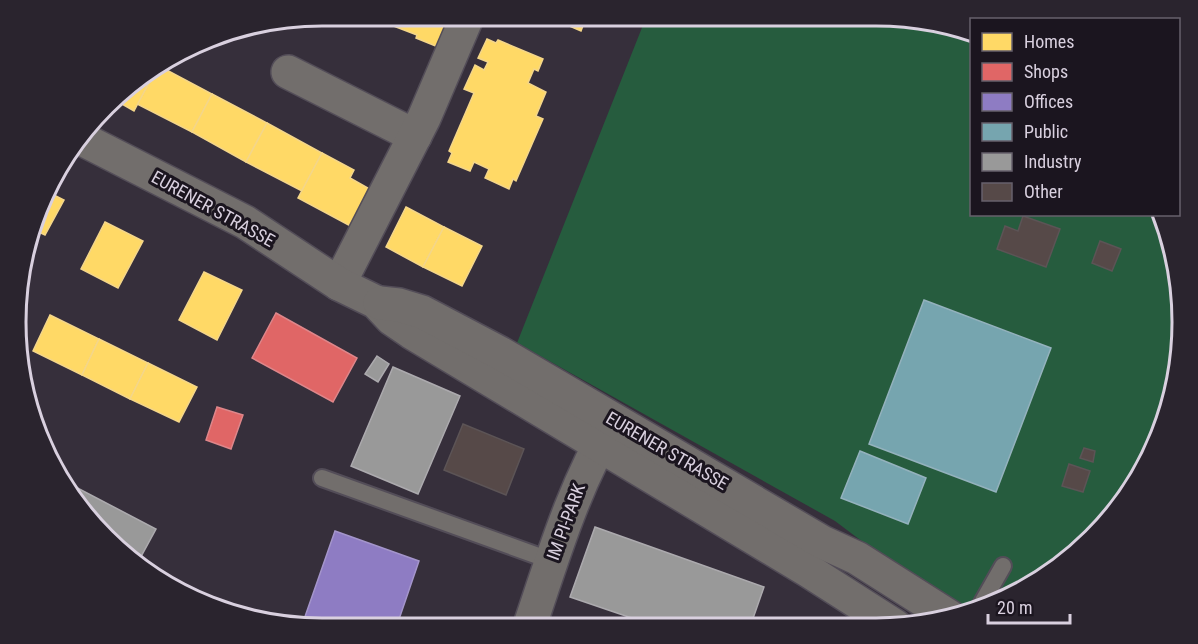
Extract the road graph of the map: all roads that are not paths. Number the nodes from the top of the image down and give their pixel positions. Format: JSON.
{"nodes":[{"id":1,"x":463,"y":26,"type":"edge"},
{"id":2,"x":288,"y":72,"type":"dead end"},
{"id":3,"x":415,"y":136,"type":"junction"},
{"id":4,"x":87,"y":142,"type":"edge"},
{"id":5,"x":339,"y":284,"type":"junction"},
{"id":6,"x":605,"y":433,"type":"junction"},
{"id":7,"x":322,"y":478,"type":"dead end"},
{"id":8,"x":822,"y":542,"type":"junction"},
{"id":9,"x":552,"y":561,"type":"junction"},
{"id":10,"x":1002,"y":566,"type":"dead end"},
{"id":11,"x":809,"y":572,"type":"junction"},
{"id":12,"x":985,"y":598,"type":"edge"},
{"id":13,"x":941,"y":611,"type":"edge"},
{"id":14,"x":532,"y":618,"type":"edge"},
{"id":15,"x":881,"y":618,"type":"edge"}],
"edges":[{"from":1,"to":3,"type":"street"},
{"from":2,"to":3,"type":"street"},
{"from":3,"to":5,"type":"street"},
{"from":4,"to":5,"type":"street","name":"EURENER STRASSE"},
{"from":5,"to":6,"type":"street","name":"EURENER STRASSE"},
{"from":6,"to":8,"type":"street","name":"EURENER STRASSE"},
{"from":6,"to":9,"type":"street","name":"IM PI-PARK"},
{"from":6,"to":11,"type":"street","name":"EURENER STRASSE"},
{"from":7,"to":9,"type":"lane"},
{"from":8,"to":11,"type":"lane"},
{"from":8,"to":13,"type":"street","name":"EURENER STRASSE"},
{"from":9,"to":14,"type":"street","name":"IM PI-PARK"},
{"from":10,"to":12,"type":"lane"},
{"from":11,"to":15,"type":"street","name":"EURENER STRASSE"}]}
